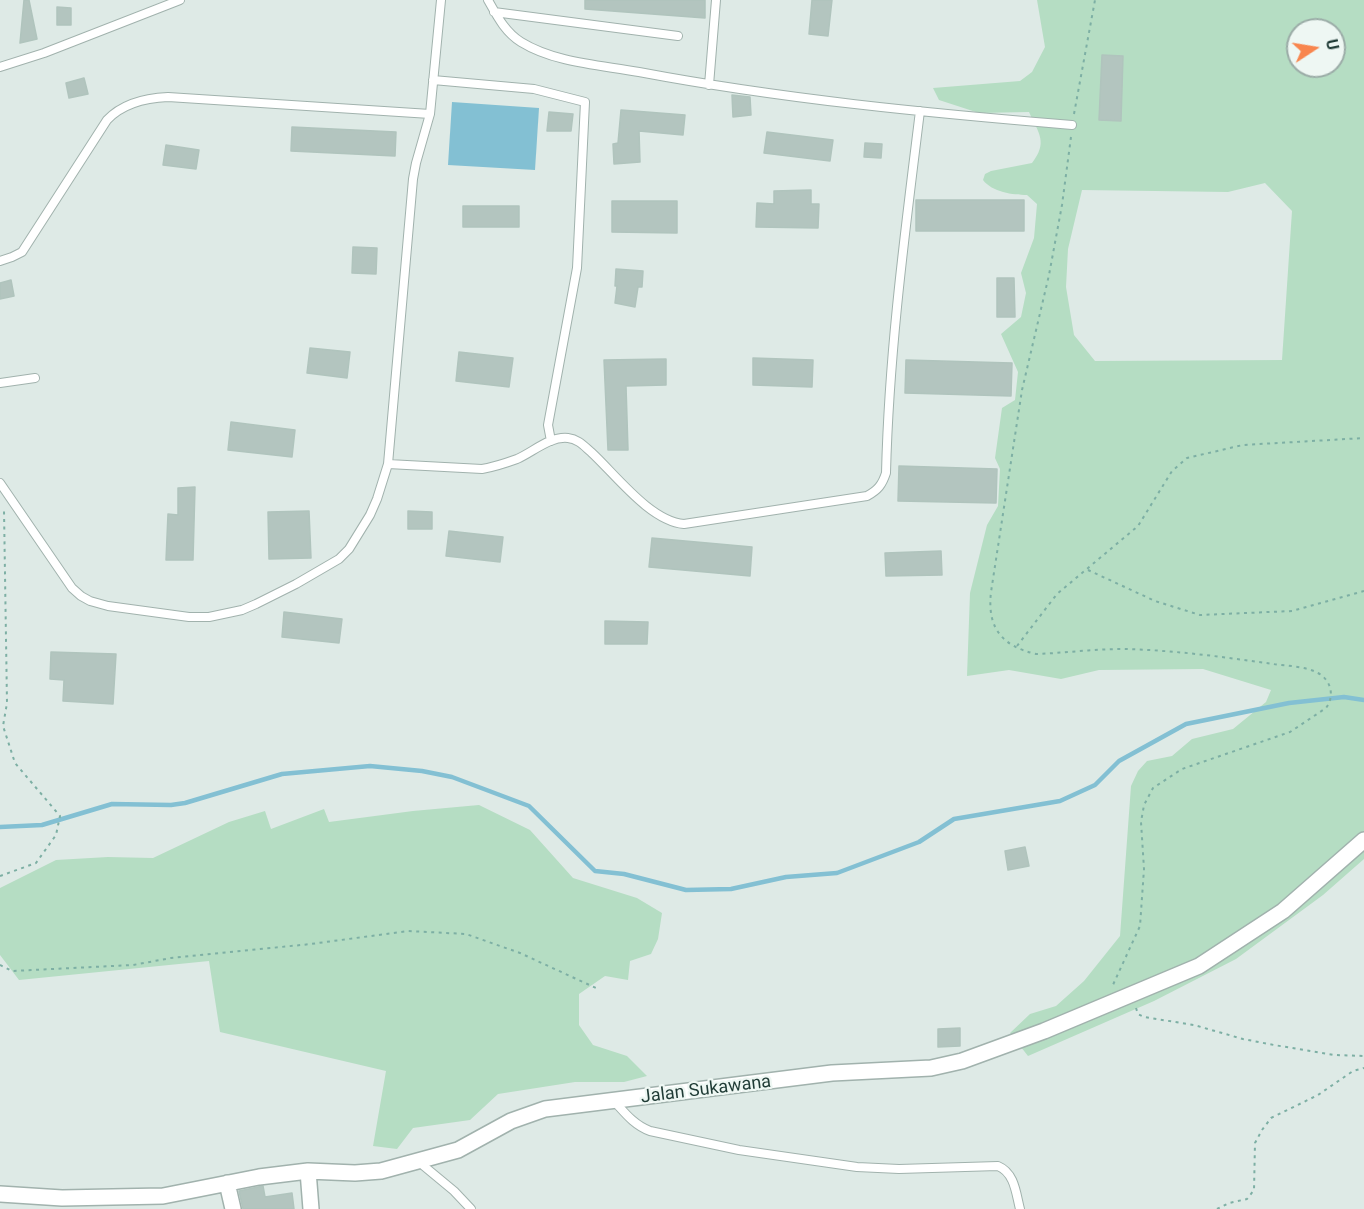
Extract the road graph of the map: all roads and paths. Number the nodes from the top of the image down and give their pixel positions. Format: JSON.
{"nodes":[{"id":1,"x":180,"y":0,"type":"edge"},
{"id":2,"x":441,"y":0,"type":"edge"},
{"id":3,"x":488,"y":0,"type":"edge"},
{"id":4,"x":716,"y":0,"type":"edge"},
{"id":5,"x":1095,"y":0,"type":"edge"},
{"id":6,"x":494,"y":12,"type":"junction"},
{"id":7,"x":678,"y":36,"type":"dead end"},
{"id":8,"x":0,"y":67,"type":"edge"},
{"id":9,"x":433,"y":80,"type":"junction"},
{"id":10,"x":709,"y":85,"type":"junction"},
{"id":11,"x":920,"y":111,"type":"junction"},
{"id":12,"x":430,"y":114,"type":"junction"},
{"id":13,"x":1072,"y":125,"type":"junction"},
{"id":14,"x":0,"y":261,"type":"edge"},
{"id":15,"x":35,"y":378,"type":"dead end"},
{"id":16,"x":0,"y":383,"type":"edge"},
{"id":17,"x":1364,"y":438,"type":"edge"},
{"id":18,"x":551,"y":441,"type":"junction"},
{"id":19,"x":388,"y":464,"type":"junction"},
{"id":20,"x":2,"y":486,"type":"edge"},
{"id":21,"x":1086,"y":569,"type":"junction"},
{"id":22,"x":1364,"y":591,"type":"edge"},
{"id":23,"x":1016,"y":647,"type":"junction"},
{"id":24,"x":1362,"y":846,"type":"edge"},
{"id":25,"x":0,"y":876,"type":"edge"},
{"id":26,"x":0,"y":965,"type":"edge"},
{"id":27,"x":596,"y":988,"type":"dead end"},
{"id":28,"x":1137,"y":1002,"type":"dead end"},
{"id":29,"x":1099,"y":1007,"type":"junction"},
{"id":30,"x":1364,"y":1056,"type":"edge"},
{"id":31,"x":1364,"y":1068,"type":"edge"},
{"id":32,"x":614,"y":1101,"type":"junction"},
{"id":33,"x":419,"y":1162,"type":"junction"},
{"id":34,"x":308,"y":1171,"type":"junction"},
{"id":35,"x":227,"y":1183,"type":"junction"},
{"id":36,"x":0,"y":1194,"type":"edge"},
{"id":37,"x":62,"y":1203,"type":"edge"},
{"id":38,"x":232,"y":1209,"type":"edge"},
{"id":39,"x":311,"y":1209,"type":"edge"},
{"id":40,"x":471,"y":1209,"type":"edge"},
{"id":41,"x":1020,"y":1209,"type":"edge"},
{"id":42,"x":1217,"y":1209,"type":"edge"}],
"edges":[{"from":1,"to":8,"type":"lane"},
{"from":2,"to":9,"type":"lane"},
{"from":3,"to":6,"type":"lane"},
{"from":4,"to":10,"type":"lane"},
{"from":5,"to":13,"type":"path"},
{"from":6,"to":7,"type":"lane"},
{"from":6,"to":10,"type":"lane"},
{"from":9,"to":12,"type":"lane"},
{"from":9,"to":18,"type":"lane"},
{"from":10,"to":11,"type":"lane"},
{"from":11,"to":13,"type":"lane"},
{"from":11,"to":18,"type":"lane"},
{"from":12,"to":14,"type":"lane"},
{"from":12,"to":19,"type":"lane"},
{"from":13,"to":23,"type":"path"},
{"from":15,"to":16,"type":"lane"},
{"from":17,"to":21,"type":"path"},
{"from":18,"to":19,"type":"lane"},
{"from":19,"to":20,"type":"lane"},
{"from":20,"to":25,"type":"path"},
{"from":21,"to":22,"type":"path"},
{"from":21,"to":23,"type":"path"},
{"from":23,"to":29,"type":"path"},
{"from":24,"to":29,"type":"street","name":"Jalan Sukawana"},
{"from":26,"to":27,"type":"path"},
{"from":28,"to":30,"type":"path"},
{"from":29,"to":32,"type":"street","name":"Jalan Sukawana"},
{"from":31,"to":42,"type":"path"},
{"from":32,"to":33,"type":"street","name":"Jalan Sukawana"},
{"from":32,"to":41,"type":"lane"},
{"from":33,"to":34,"type":"street","name":"Jalan Sukawana"},
{"from":33,"to":40,"type":"lane"},
{"from":34,"to":35,"type":"street","name":"Jalan Sukawana"},
{"from":34,"to":39,"type":"street"},
{"from":35,"to":37,"type":"street","name":"Jalan Sukawana"},
{"from":35,"to":38,"type":"street"},
{"from":36,"to":37,"type":"street","name":"Jalan Sukawana"}]}
